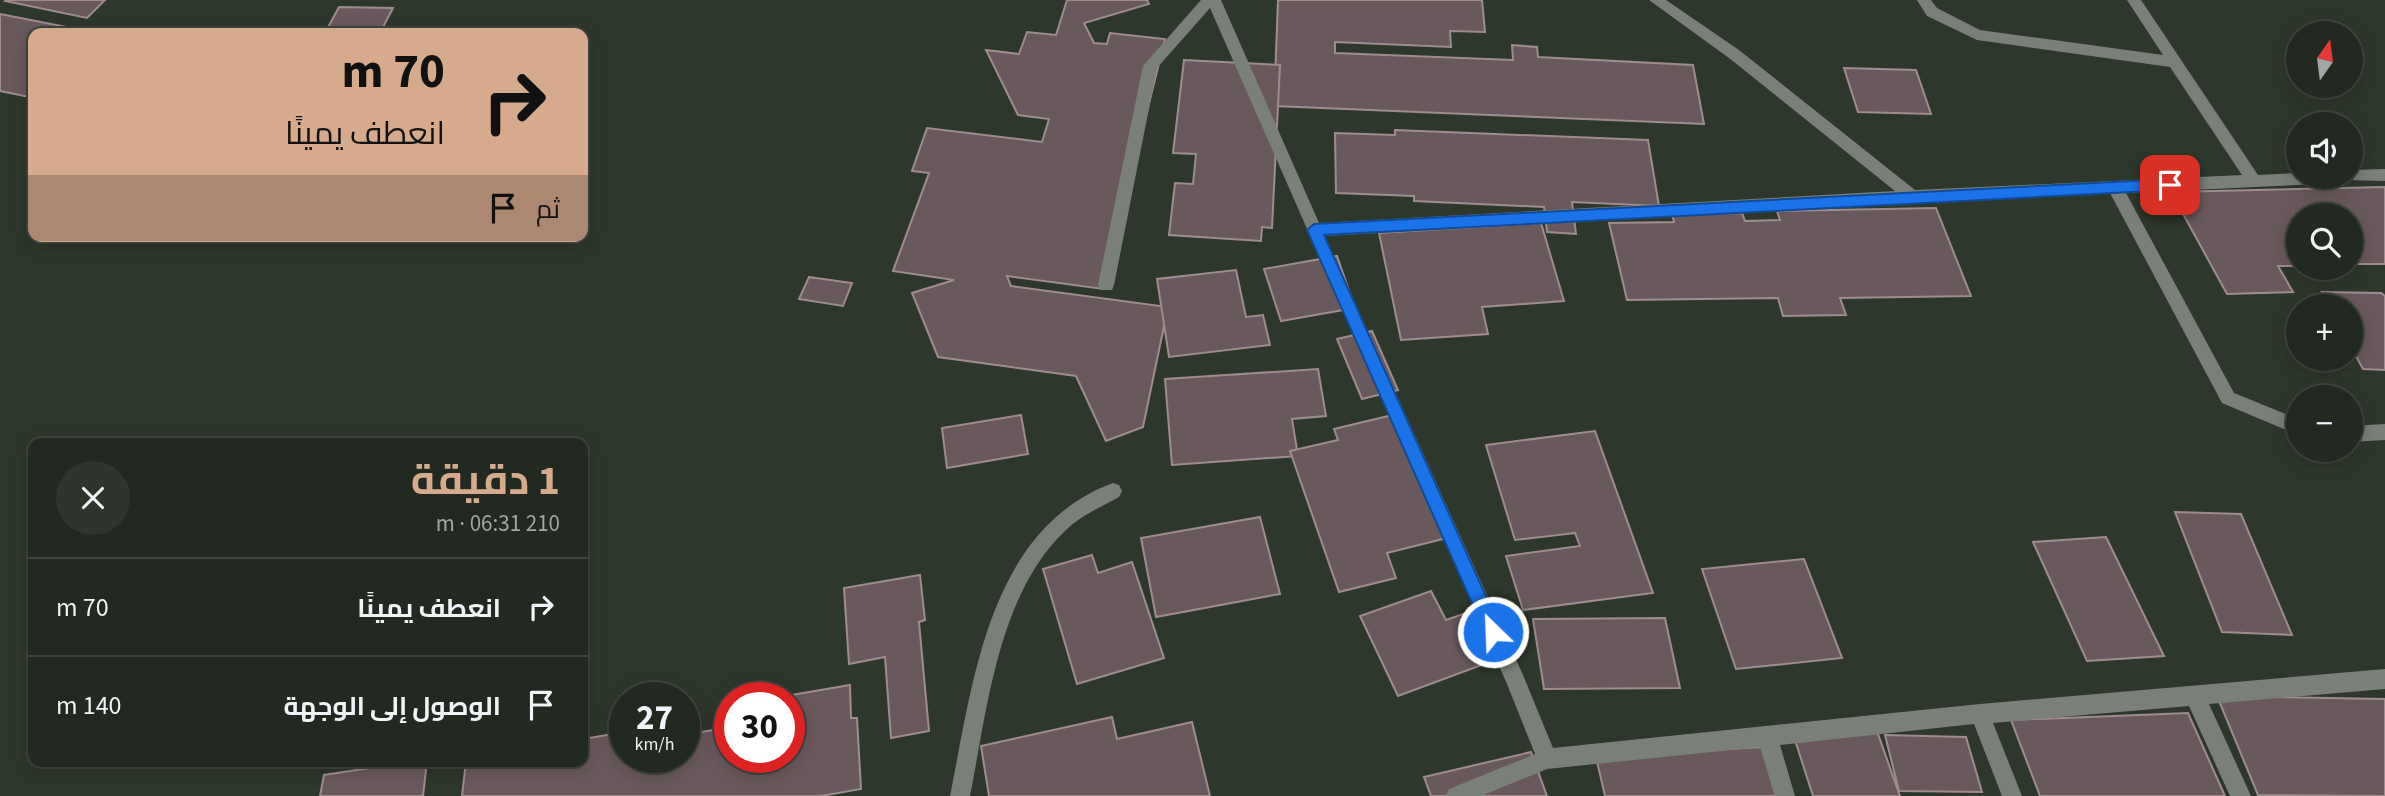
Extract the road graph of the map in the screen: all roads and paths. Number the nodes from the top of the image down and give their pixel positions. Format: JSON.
{"nodes":[{"id":1,"x":1212,"y":0,"type":"edge"},
{"id":2,"x":1656,"y":0,"type":"edge"},
{"id":3,"x":1924,"y":0,"type":"edge"},
{"id":4,"x":2134,"y":0,"type":"edge"},
{"id":5,"x":2176,"y":62,"type":"junction"},
{"id":6,"x":2385,"y":175,"type":"edge"},
{"id":7,"x":2363,"y":176,"type":"edge"},
{"id":8,"x":2286,"y":179,"type":"edge"},
{"id":9,"x":2254,"y":181,"type":"junction"},
{"id":10,"x":2115,"y":187,"type":"junction"},
{"id":11,"x":1912,"y":197,"type":"junction"},
{"id":12,"x":1314,"y":230,"type":"junction"},
{"id":13,"x":1106,"y":285,"type":"dead end"},
{"id":14,"x":2286,"y":422,"type":"edge"},
{"id":15,"x":2385,"y":432,"type":"edge"},
{"id":16,"x":2363,"y":433,"type":"edge"},
{"id":17,"x":1113,"y":491,"type":"dead end"},
{"id":18,"x":2385,"y":679,"type":"edge"},
{"id":19,"x":2195,"y":696,"type":"junction"},
{"id":20,"x":1980,"y":714,"type":"junction"},
{"id":21,"x":1767,"y":737,"type":"junction"},
{"id":22,"x":1547,"y":759,"type":"junction"},
{"id":23,"x":960,"y":796,"type":"edge"},
{"id":24,"x":1456,"y":796,"type":"edge"},
{"id":25,"x":1785,"y":796,"type":"edge"},
{"id":26,"x":2012,"y":796,"type":"edge"},
{"id":27,"x":2241,"y":796,"type":"edge"}],
"edges":[{"from":1,"to":12,"type":"street"},
{"from":1,"to":13,"type":"street"},
{"from":2,"to":11,"type":"street"},
{"from":3,"to":5,"type":"street"},
{"from":4,"to":5,"type":"street"},
{"from":5,"to":9,"type":"street"},
{"from":6,"to":7,"type":"street"},
{"from":8,"to":9,"type":"street"},
{"from":9,"to":10,"type":"street"},
{"from":10,"to":11,"type":"street"},
{"from":10,"to":14,"type":"street"},
{"from":11,"to":12,"type":"street"},
{"from":12,"to":22,"type":"street"},
{"from":15,"to":16,"type":"street"},
{"from":17,"to":23,"type":"street"},
{"from":18,"to":19,"type":"street"},
{"from":19,"to":20,"type":"street"},
{"from":19,"to":27,"type":"street"},
{"from":20,"to":21,"type":"street"},
{"from":20,"to":26,"type":"street"},
{"from":21,"to":22,"type":"street"},
{"from":21,"to":25,"type":"street"},
{"from":22,"to":24,"type":"street"}]}
